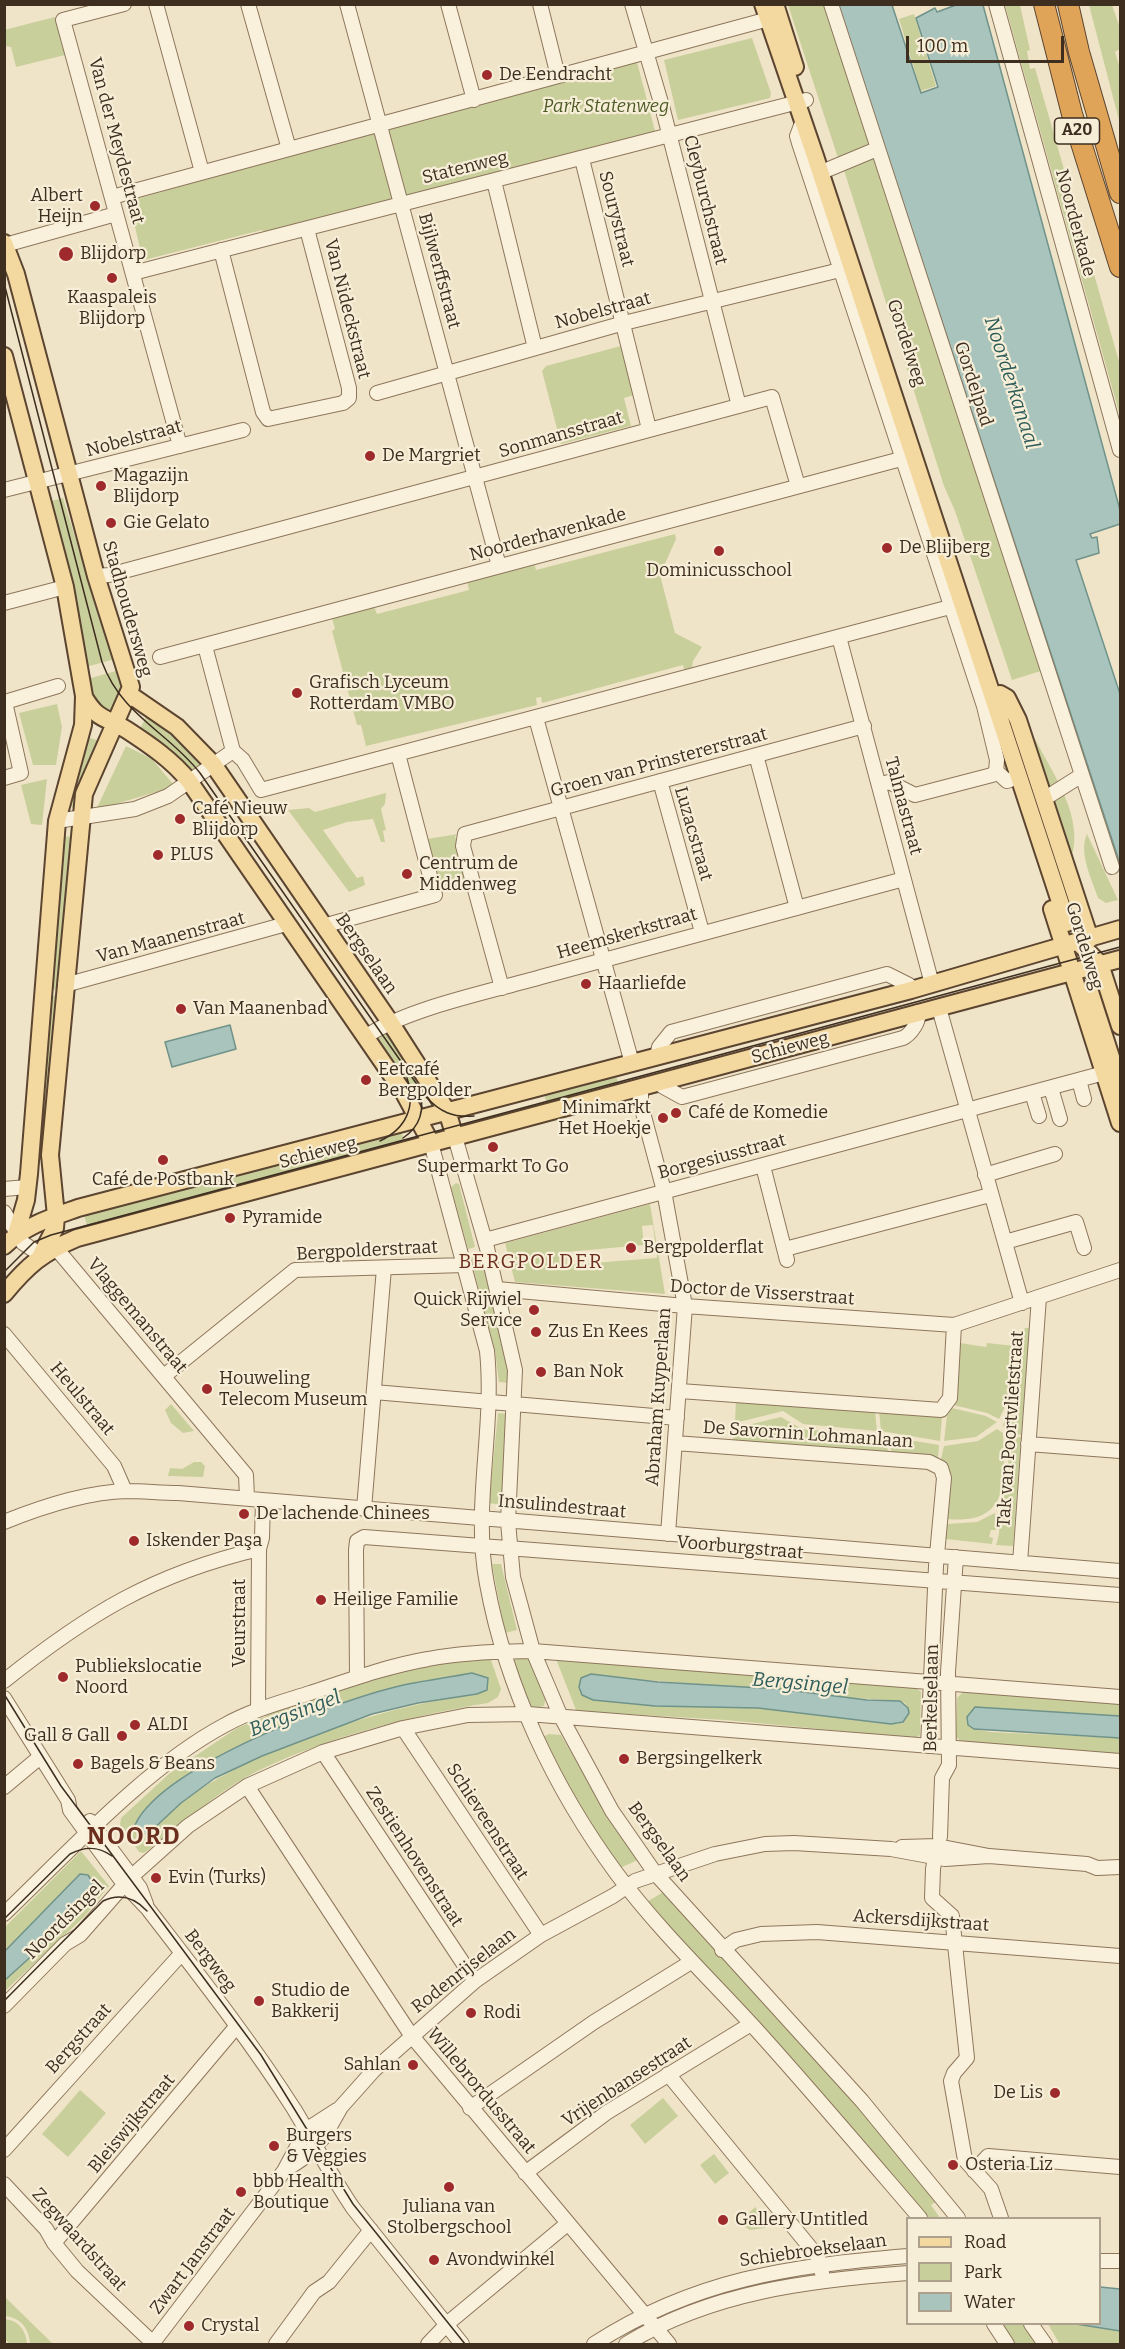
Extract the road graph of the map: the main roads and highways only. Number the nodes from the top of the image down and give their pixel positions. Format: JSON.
{"nodes":[{"id":1,"x":1044,"y":4,"type":"edge"},
{"id":2,"x":1068,"y":4,"type":"edge"},
{"id":3,"x":771,"y":11,"type":"edge"},
{"id":4,"x":800,"y":102,"type":"junction"},
{"id":5,"x":1120,"y":193,"type":"edge"},
{"id":6,"x":6,"y":254,"type":"edge"},
{"id":7,"x":1119,"y":261,"type":"edge"},
{"id":8,"x":4,"y":278,"type":"edge"},
{"id":9,"x":1120,"y":284,"type":"edge"},
{"id":10,"x":19,"y":291,"type":"junction"},
{"id":11,"x":4,"y":356,"type":"edge"},
{"id":12,"x":129,"y":694,"type":"junction"},
{"id":13,"x":1000,"y":694,"type":"junction"},
{"id":14,"x":84,"y":696,"type":"junction"},
{"id":15,"x":999,"y":713,"type":"junction"},
{"id":16,"x":115,"y":723,"type":"junction"},
{"id":17,"x":1120,"y":929,"type":"edge"},
{"id":18,"x":1078,"y":943,"type":"junction"},
{"id":19,"x":1120,"y":958,"type":"edge"},
{"id":20,"x":1100,"y":964,"type":"junction"},
{"id":21,"x":1071,"y":972,"type":"junction"},
{"id":22,"x":1120,"y":1026,"type":"edge"},
{"id":23,"x":1120,"y":1062,"type":"edge"},
{"id":24,"x":1120,"y":1085,"type":"edge"},
{"id":25,"x":447,"y":1111,"type":"junction"},
{"id":26,"x":420,"y":1119,"type":"junction"},
{"id":27,"x":1120,"y":1123,"type":"edge"},
{"id":28,"x":33,"y":1129,"type":"junction"},
{"id":29,"x":52,"y":1130,"type":"junction"},
{"id":30,"x":455,"y":1137,"type":"junction"},
{"id":31,"x":431,"y":1143,"type":"junction"},
{"id":32,"x":55,"y":1207,"type":"junction"},
{"id":33,"x":10,"y":1240,"type":"edge"},
{"id":34,"x":48,"y":1251,"type":"junction"},
{"id":35,"x":4,"y":1294,"type":"edge"}],
"edges":[{"from":1,"to":7,"type":"highway","number":"A20"},
{"from":2,"to":5,"type":"highway","number":"A20"},
{"from":3,"to":4,"type":"main road","name":"Gordelweg"},
{"from":4,"to":13,"type":"main road","name":"Gordelweg"},
{"from":4,"to":15,"type":"main road","name":"Gordelweg"},
{"from":6,"to":10,"type":"main road","name":"Stadhoudersweg"},
{"from":7,"to":9,"type":"highway","number":"A20"},
{"from":8,"to":10,"type":"main road"},
{"from":10,"to":12,"type":"main road","name":"Stadhoudersweg"},
{"from":11,"to":14,"type":"main road"},
{"from":12,"to":16,"type":"main road","name":"Stadhoudersweg"},
{"from":12,"to":25,"type":"main road","name":"Bergselaan"},
{"from":13,"to":15,"type":"main road","name":"Gordelweg"},
{"from":13,"to":18,"type":"main road","name":"Gordelweg"},
{"from":14,"to":16,"type":"main road"},
{"from":14,"to":28,"type":"main road"},
{"from":15,"to":18,"type":"main road","name":"Gordelweg"},
{"from":16,"to":26,"type":"main road"},
{"from":16,"to":29,"type":"main road","name":"Stadhoudersweg"},
{"from":17,"to":18,"type":"main road","name":"Schieweg"},
{"from":18,"to":20,"type":"main road","name":"Gordelweg"},
{"from":18,"to":21,"type":"main road","name":"Gordelweg"},
{"from":18,"to":25,"type":"main road","name":"Schieweg"},
{"from":19,"to":20,"type":"main road","name":"Schieweg"},
{"from":20,"to":21,"type":"main road","name":"Schieweg"},
{"from":20,"to":22,"type":"main road","name":"Gordelweg"},
{"from":21,"to":27,"type":"main road","name":"Gordelweg"},
{"from":21,"to":30,"type":"main road","name":"Schieweg"},
{"from":23,"to":24,"type":"main road","name":"Gordelweg"},
{"from":25,"to":26,"type":"main road","name":"Schieweg"},
{"from":25,"to":30,"type":"main road","name":"Bergselaan"},
{"from":26,"to":31,"type":"main road"},
{"from":26,"to":32,"type":"main road","name":"Schieweg"},
{"from":28,"to":29,"type":"main road"},
{"from":28,"to":33,"type":"main road"},
{"from":29,"to":32,"type":"main road","name":"Stadhoudersweg"},
{"from":30,"to":31,"type":"main road","name":"Schieweg"},
{"from":31,"to":34,"type":"main road","name":"Schieweg"},
{"from":32,"to":33,"type":"main road","name":"Schieweg"},
{"from":32,"to":34,"type":"main road","name":"Stadhoudersweg"},
{"from":34,"to":35,"type":"main road","name":"Schieweg"}]}
